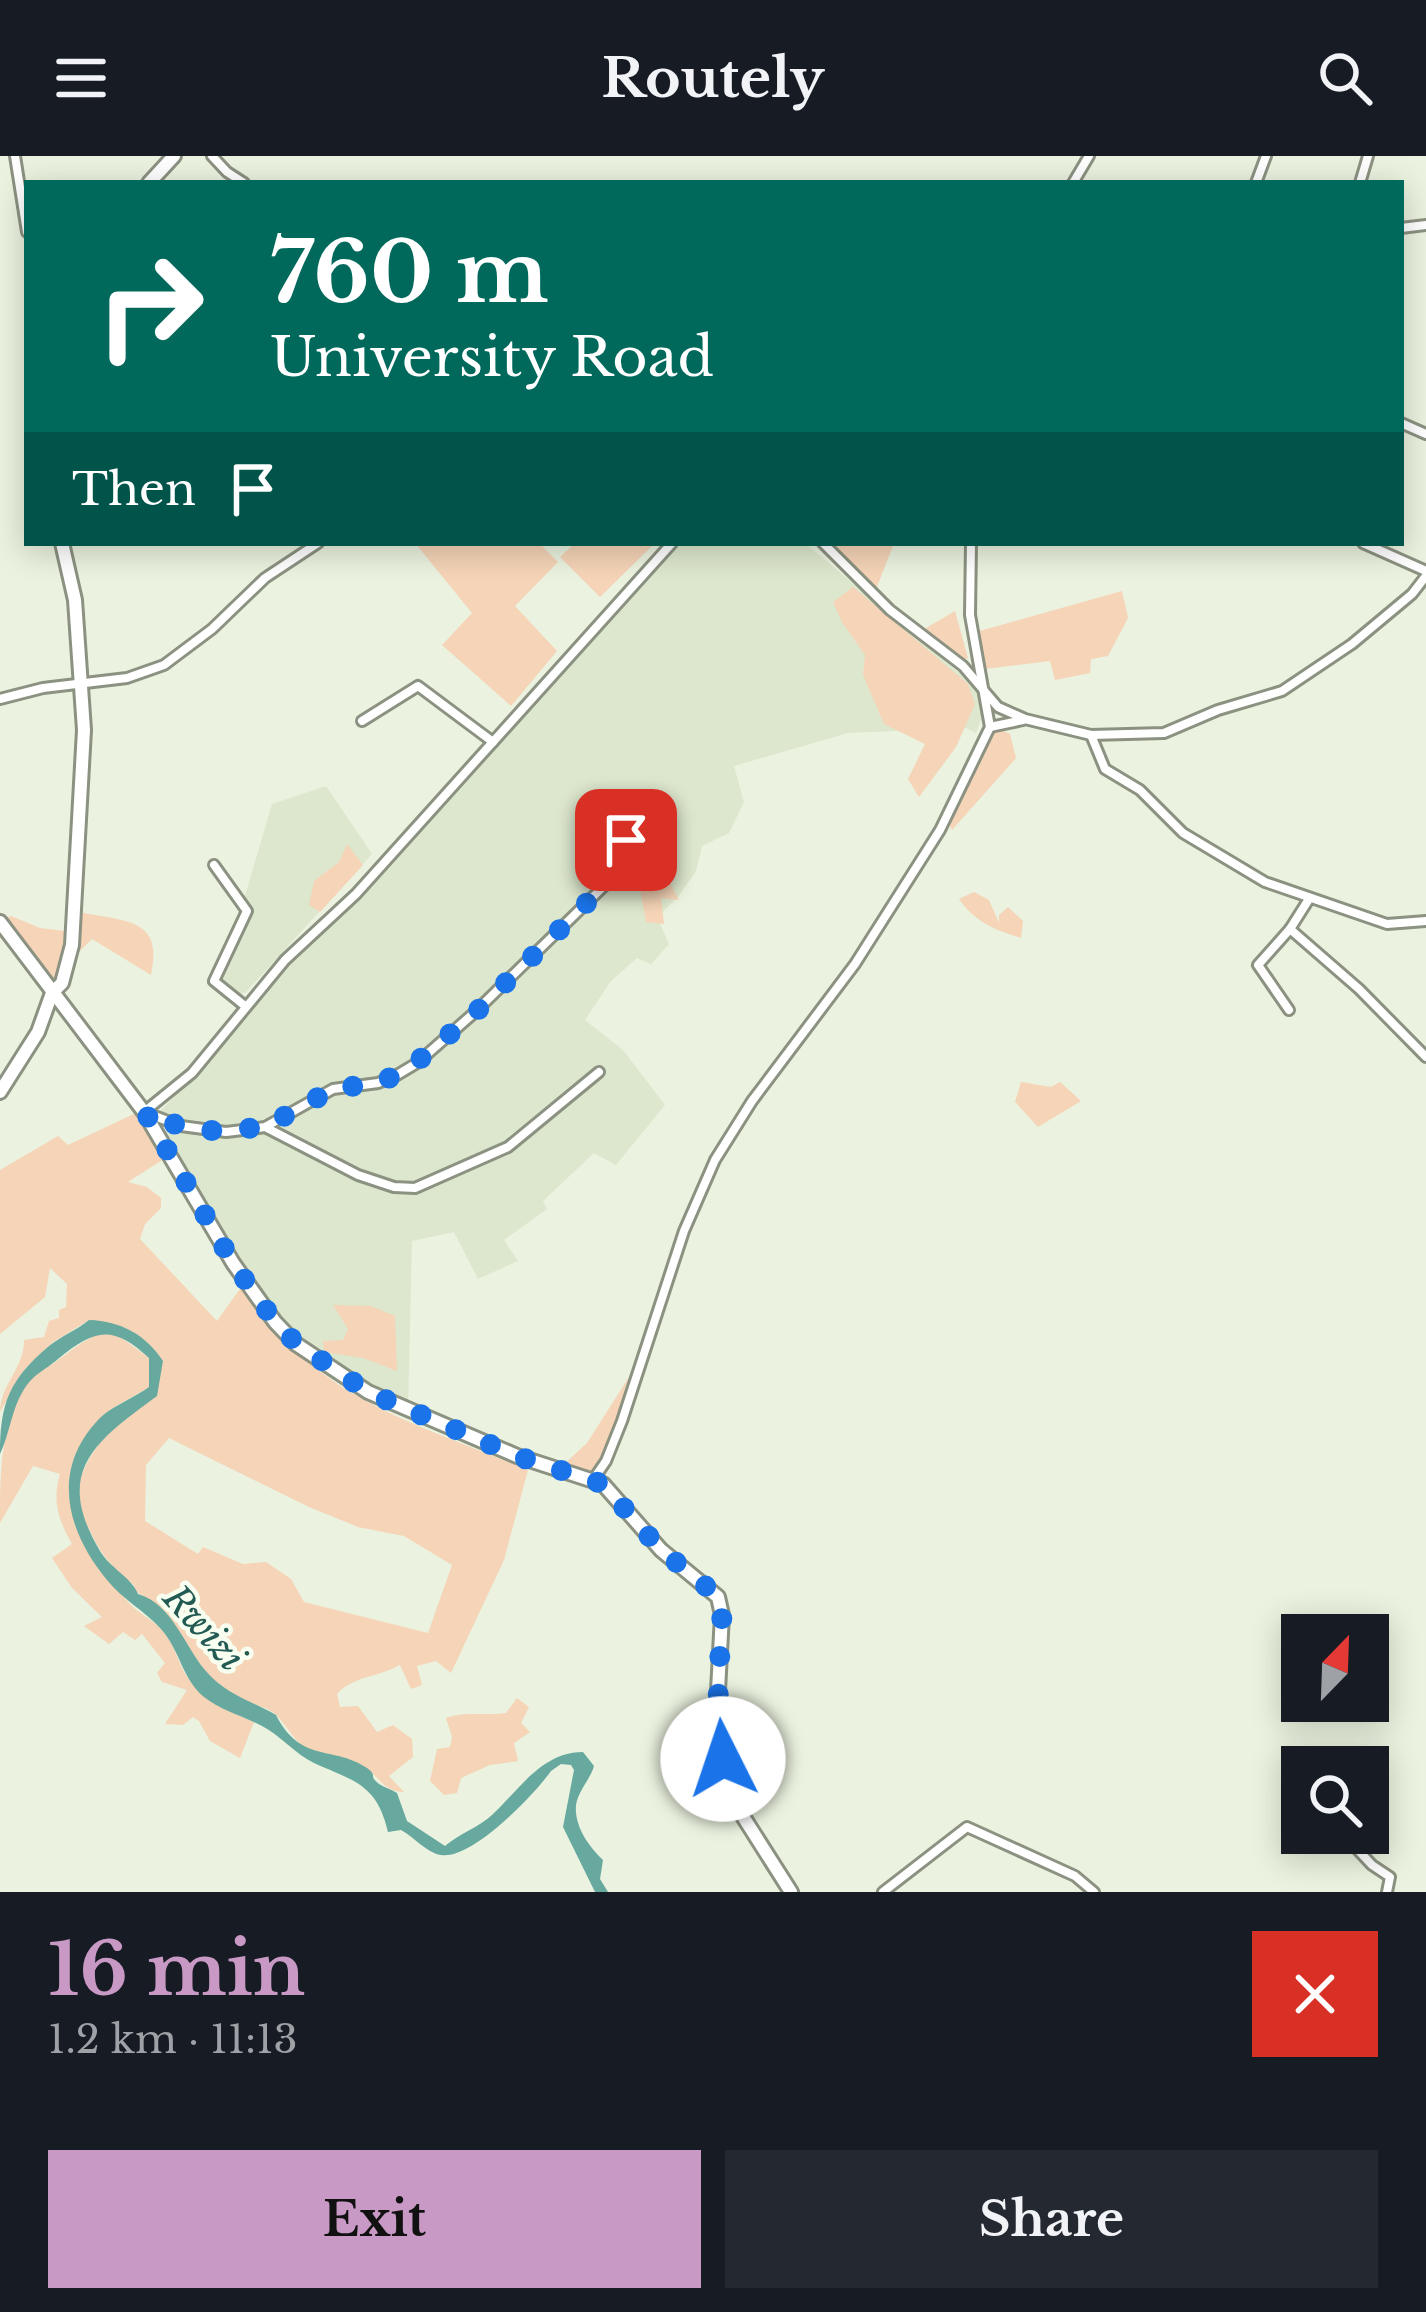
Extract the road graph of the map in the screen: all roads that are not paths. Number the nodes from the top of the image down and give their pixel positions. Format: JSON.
{"nodes":[{"id":1,"x":15,"y":156,"type":"edge"},
{"id":2,"x":174,"y":156,"type":"edge"},
{"id":3,"x":212,"y":156,"type":"edge"},
{"id":4,"x":152,"y":180,"type":"edge"},
{"id":5,"x":239,"y":180,"type":"edge"},
{"id":6,"x":24,"y":213,"type":"edge"},
{"id":7,"x":63,"y":546,"type":"edge"},
{"id":8,"x":313,"y":546,"type":"edge"},
{"id":9,"x":669,"y":546,"type":"edge"},
{"id":10,"x":826,"y":546,"type":"edge"},
{"id":11,"x":971,"y":546,"type":"edge"},
{"id":12,"x":1368,"y":546,"type":"edge"},
{"id":13,"x":1425,"y":578,"type":"edge"},
{"id":14,"x":79,"y":682,"type":"junction"},
{"id":15,"x":986,"y":696,"type":"junction"},
{"id":16,"x":0,"y":699,"type":"edge"},
{"id":17,"x":1024,"y":719,"type":"junction"},
{"id":18,"x":362,"y":721,"type":"dead end"},
{"id":19,"x":990,"y":727,"type":"junction"},
{"id":20,"x":1091,"y":734,"type":"junction"},
{"id":21,"x":493,"y":742,"type":"junction"},
{"id":22,"x":642,"y":832,"type":"dead end"},
{"id":23,"x":214,"y":865,"type":"dead end"},
{"id":24,"x":1309,"y":899,"type":"junction"},
{"id":25,"x":1426,"y":921,"type":"edge"},
{"id":26,"x":0,"y":922,"type":"edge"},
{"id":27,"x":1290,"y":929,"type":"junction"},
{"id":28,"x":52,"y":993,"type":"junction"},
{"id":29,"x":245,"y":1006,"type":"junction"},
{"id":30,"x":1289,"y":1010,"type":"dead end"},
{"id":31,"x":1426,"y":1058,"type":"edge"},
{"id":32,"x":599,"y":1072,"type":"dead end"},
{"id":33,"x":0,"y":1092,"type":"edge"},
{"id":34,"x":145,"y":1112,"type":"junction"},
{"id":35,"x":265,"y":1127,"type":"junction"},
{"id":36,"x":592,"y":1480,"type":"junction"},
{"id":37,"x":1362,"y":1854,"type":"edge"},
{"id":38,"x":791,"y":1892,"type":"edge"},
{"id":39,"x":883,"y":1892,"type":"edge"},
{"id":40,"x":1094,"y":1892,"type":"edge"},
{"id":41,"x":1387,"y":1892,"type":"edge"}],
"edges":[{"from":1,"to":6,"type":"street"},
{"from":2,"to":4,"type":"main road"},
{"from":3,"to":5,"type":"street"},
{"from":7,"to":14,"type":"main road"},
{"from":8,"to":14,"type":"street"},
{"from":9,"to":21,"type":"street"},
{"from":10,"to":15,"type":"street"},
{"from":11,"to":15,"type":"street"},
{"from":12,"to":13,"type":"street"},
{"from":13,"to":20,"type":"street"},
{"from":14,"to":16,"type":"street"},
{"from":14,"to":28,"type":"main road"},
{"from":15,"to":17,"type":"street"},
{"from":15,"to":19,"type":"street"},
{"from":17,"to":19,"type":"street"},
{"from":17,"to":20,"type":"street"},
{"from":18,"to":21,"type":"street"},
{"from":19,"to":36,"type":"street"},
{"from":20,"to":24,"type":"street"},
{"from":21,"to":29,"type":"street"},
{"from":22,"to":35,"type":"street"},
{"from":23,"to":29,"type":"street"},
{"from":24,"to":25,"type":"street"},
{"from":24,"to":27,"type":"street"},
{"from":26,"to":28,"type":"main road"},
{"from":27,"to":30,"type":"street"},
{"from":27,"to":31,"type":"street"},
{"from":28,"to":33,"type":"main road"},
{"from":28,"to":34,"type":"main road"},
{"from":29,"to":34,"type":"street"},
{"from":32,"to":35,"type":"street"},
{"from":34,"to":35,"type":"street"},
{"from":34,"to":36,"type":"main road"},
{"from":36,"to":38,"type":"main road"},
{"from":37,"to":41,"type":"street"},
{"from":39,"to":40,"type":"street"}]}
